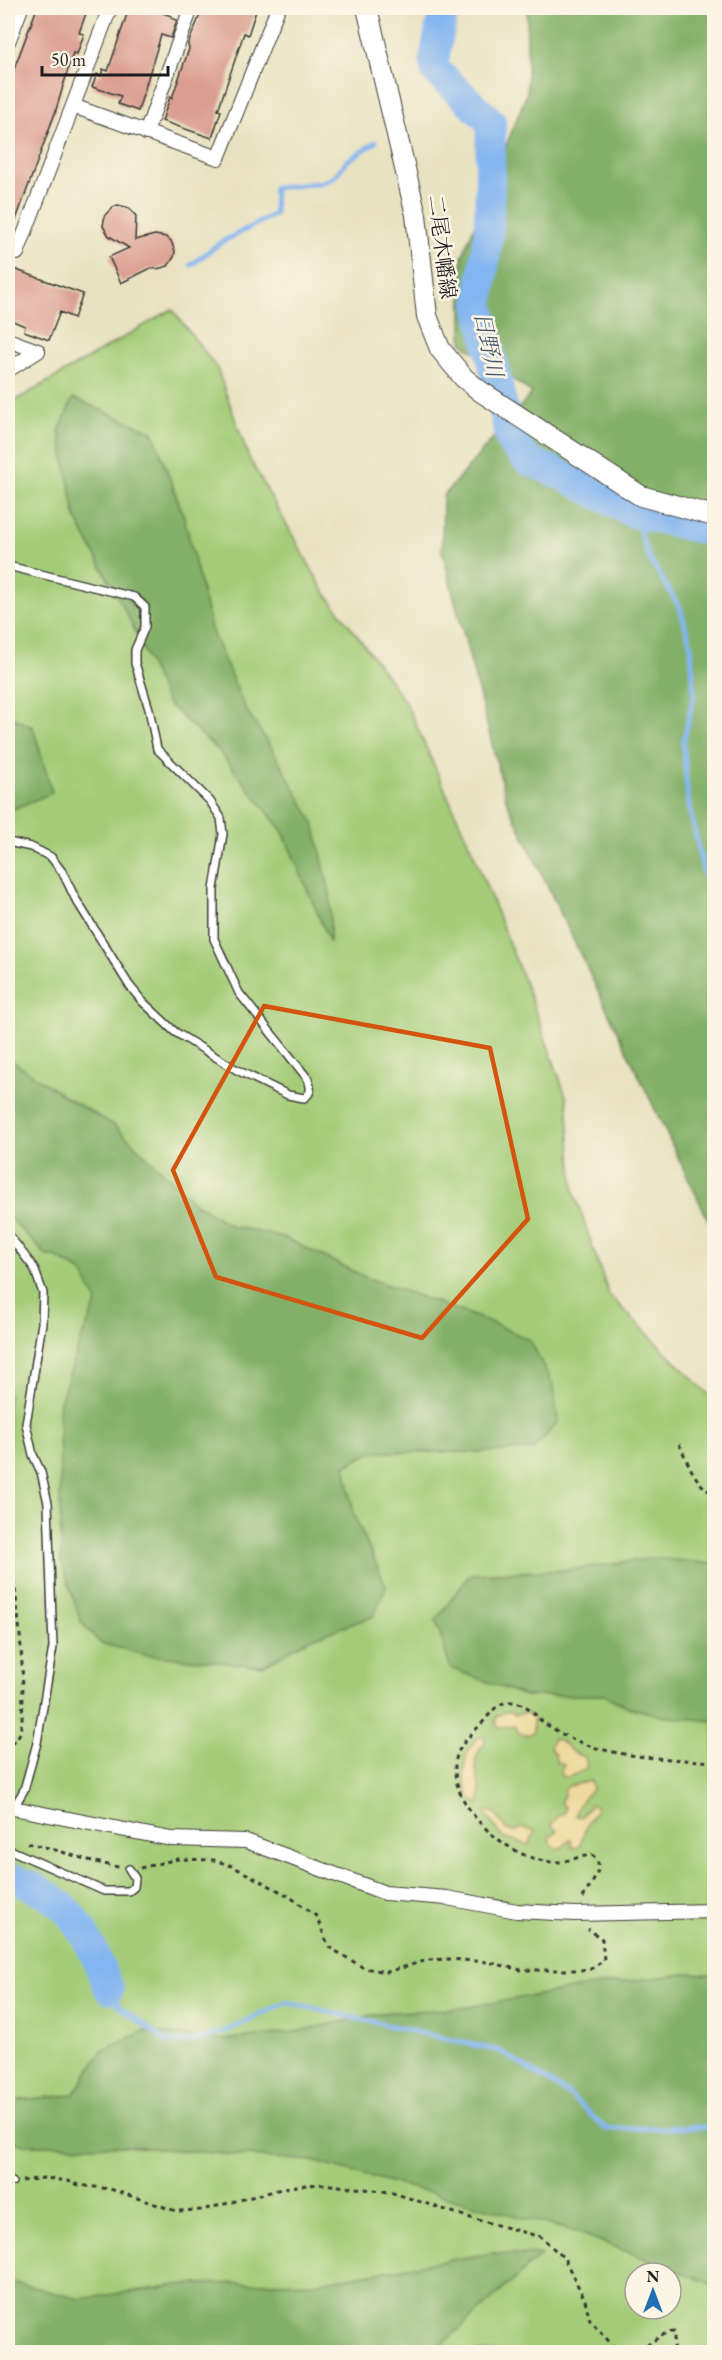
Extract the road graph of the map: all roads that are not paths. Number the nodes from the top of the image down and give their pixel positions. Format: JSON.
{"nodes":[{"id":1,"x":21,"y":8,"type":"edge"},
{"id":2,"x":110,"y":8,"type":"edge"},
{"id":3,"x":191,"y":8,"type":"edge"},
{"id":4,"x":278,"y":8,"type":"edge"},
{"id":5,"x":367,"y":8,"type":"edge"},
{"id":6,"x":8,"y":42,"type":"edge"},
{"id":7,"x":72,"y":106,"type":"junction"},
{"id":8,"x":146,"y":133,"type":"junction"},
{"id":9,"x":8,"y":249,"type":"edge"},
{"id":10,"x":8,"y":340,"type":"edge"},
{"id":11,"x":8,"y":370,"type":"edge"},
{"id":12,"x":714,"y":516,"type":"edge"},
{"id":13,"x":8,"y":566,"type":"edge"},
{"id":14,"x":8,"y":843,"type":"edge"},
{"id":15,"x":8,"y":1233,"type":"edge"},
{"id":16,"x":11,"y":1807,"type":"edge"},
{"id":17,"x":8,"y":1849,"type":"edge"},
{"id":18,"x":129,"y":1869,"type":"road end"},
{"id":19,"x":714,"y":1911,"type":"edge"}],
"edges":[{"from":1,"to":6,"type":"street"},
{"from":2,"to":7,"type":"street"},
{"from":3,"to":8,"type":"street"},
{"from":4,"to":8,"type":"street"},
{"from":5,"to":12,"type":"main road","name":"二尾木幡線"},
{"from":7,"to":8,"type":"street"},
{"from":7,"to":9,"type":"street"},
{"from":10,"to":11,"type":"street"},
{"from":13,"to":14,"type":"lane"},
{"from":15,"to":16,"type":"lane"},
{"from":16,"to":19,"type":"street"},
{"from":17,"to":18,"type":"lane"}]}
